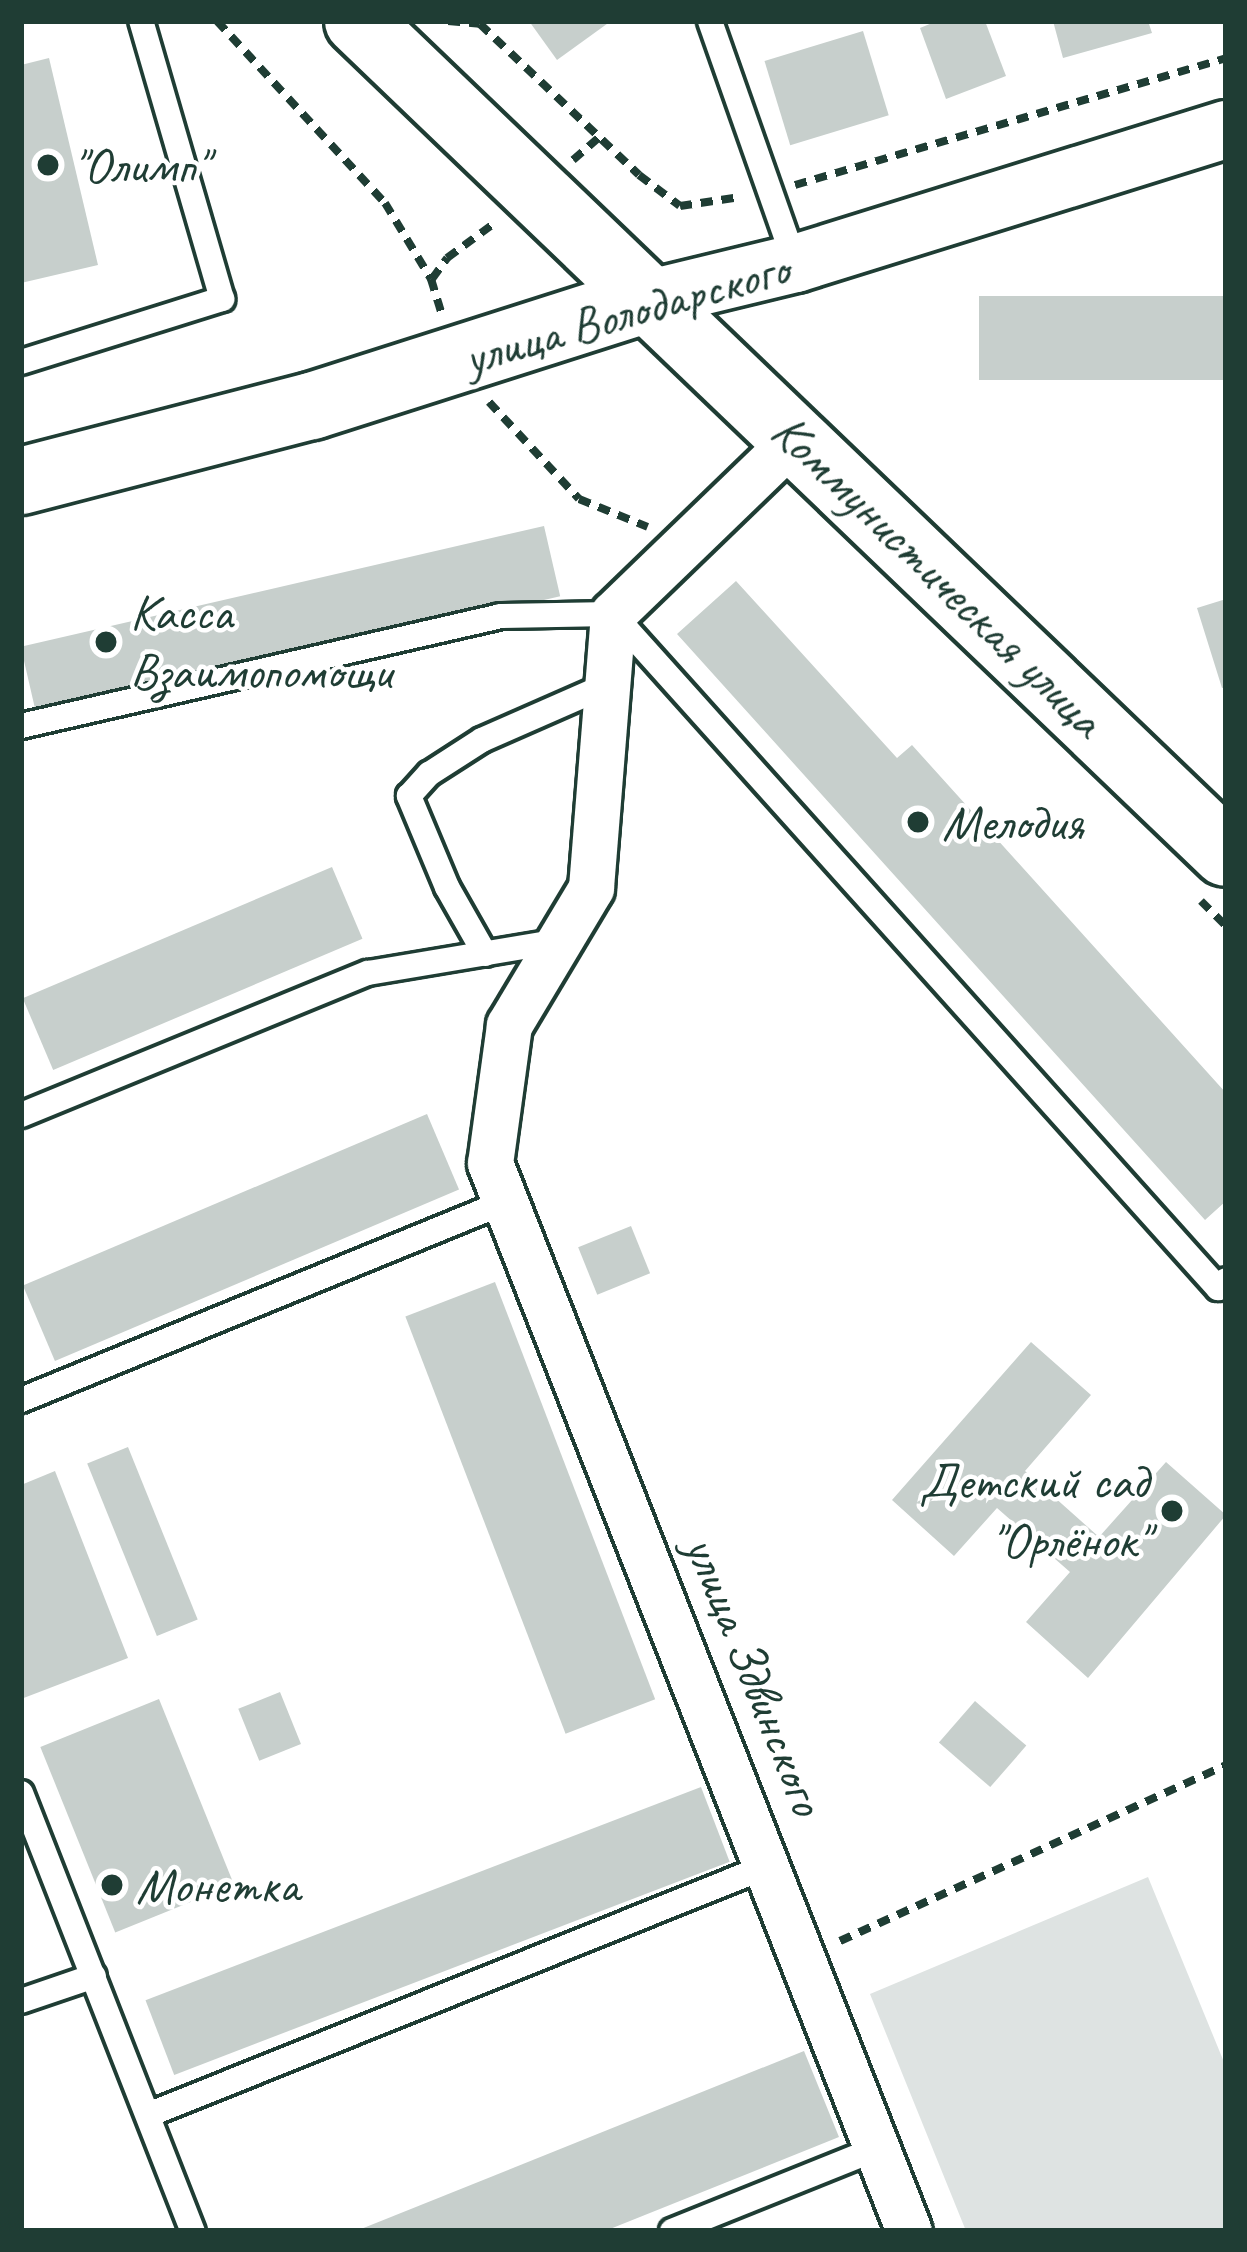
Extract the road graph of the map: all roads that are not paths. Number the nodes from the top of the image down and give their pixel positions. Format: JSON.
{"nodes":[{"id":1,"x":141,"y":21,"type":"edge"},
{"id":2,"x":358,"y":21,"type":"edge"},
{"id":3,"x":710,"y":21,"type":"edge"},
{"id":4,"x":1226,"y":129,"type":"edge"},
{"id":5,"x":795,"y":263,"type":"junction"},
{"id":6,"x":650,"y":298,"type":"junction"},
{"id":7,"x":21,"y":362,"type":"edge"},
{"id":8,"x":795,"y":439,"type":"junction"},
{"id":9,"x":21,"y":481,"type":"edge"},
{"id":10,"x":613,"y":614,"type":"junction"},
{"id":11,"x":607,"y":685,"type":"junction"},
{"id":12,"x":21,"y":726,"type":"edge"},
{"id":13,"x":1226,"y":853,"type":"edge"},
{"id":14,"x":559,"y":941,"type":"junction"},
{"id":15,"x":485,"y":954,"type":"junction"},
{"id":16,"x":21,"y":1115,"type":"edge"},
{"id":17,"x":498,"y":1182,"type":"junction"},
{"id":18,"x":1226,"y":1280,"type":"edge"},
{"id":19,"x":21,"y":1400,"type":"edge"},
{"id":20,"x":21,"y":1793,"type":"edge"},
{"id":21,"x":770,"y":1865,"type":"junction"},
{"id":22,"x":94,"y":1976,"type":"junction"},
{"id":23,"x":21,"y":2001,"type":"edge"},
{"id":24,"x":148,"y":2115,"type":"junction"},
{"id":25,"x":878,"y":2148,"type":"junction"},
{"id":26,"x":193,"y":2231,"type":"edge"},
{"id":27,"x":672,"y":2231,"type":"edge"},
{"id":28,"x":909,"y":2231,"type":"edge"}],
"edges":[{"from":1,"to":7,"type":"lane"},
{"from":2,"to":6,"type":"main road","name":"Коммунистическая улица"},
{"from":3,"to":5,"type":"lane"},
{"from":4,"to":5,"type":"street","name":"улица Володарского"},
{"from":5,"to":6,"type":"street","name":"улица Володарского"},
{"from":6,"to":8,"type":"main road","name":"Коммунистическая улица"},
{"from":6,"to":9,"type":"main road","name":"улица Володарского"},
{"from":8,"to":10,"type":"street"},
{"from":8,"to":13,"type":"main road","name":"Коммунистическая улица"},
{"from":10,"to":11,"type":"street"},
{"from":10,"to":12,"type":"lane"},
{"from":10,"to":18,"type":"lane"},
{"from":11,"to":14,"type":"street"},
{"from":11,"to":15,"type":"lane"},
{"from":14,"to":15,"type":"lane"},
{"from":14,"to":17,"type":"street"},
{"from":15,"to":16,"type":"lane"},
{"from":17,"to":19,"type":"lane"},
{"from":17,"to":21,"type":"street","name":"улица Здвинского"},
{"from":20,"to":22,"type":"lane"},
{"from":21,"to":24,"type":"lane"},
{"from":21,"to":25,"type":"street","name":"улица Здвинского"},
{"from":22,"to":23,"type":"lane"},
{"from":22,"to":24,"type":"lane"},
{"from":24,"to":26,"type":"lane"},
{"from":25,"to":27,"type":"lane"},
{"from":25,"to":28,"type":"street","name":"улица Здвинского"}]}
